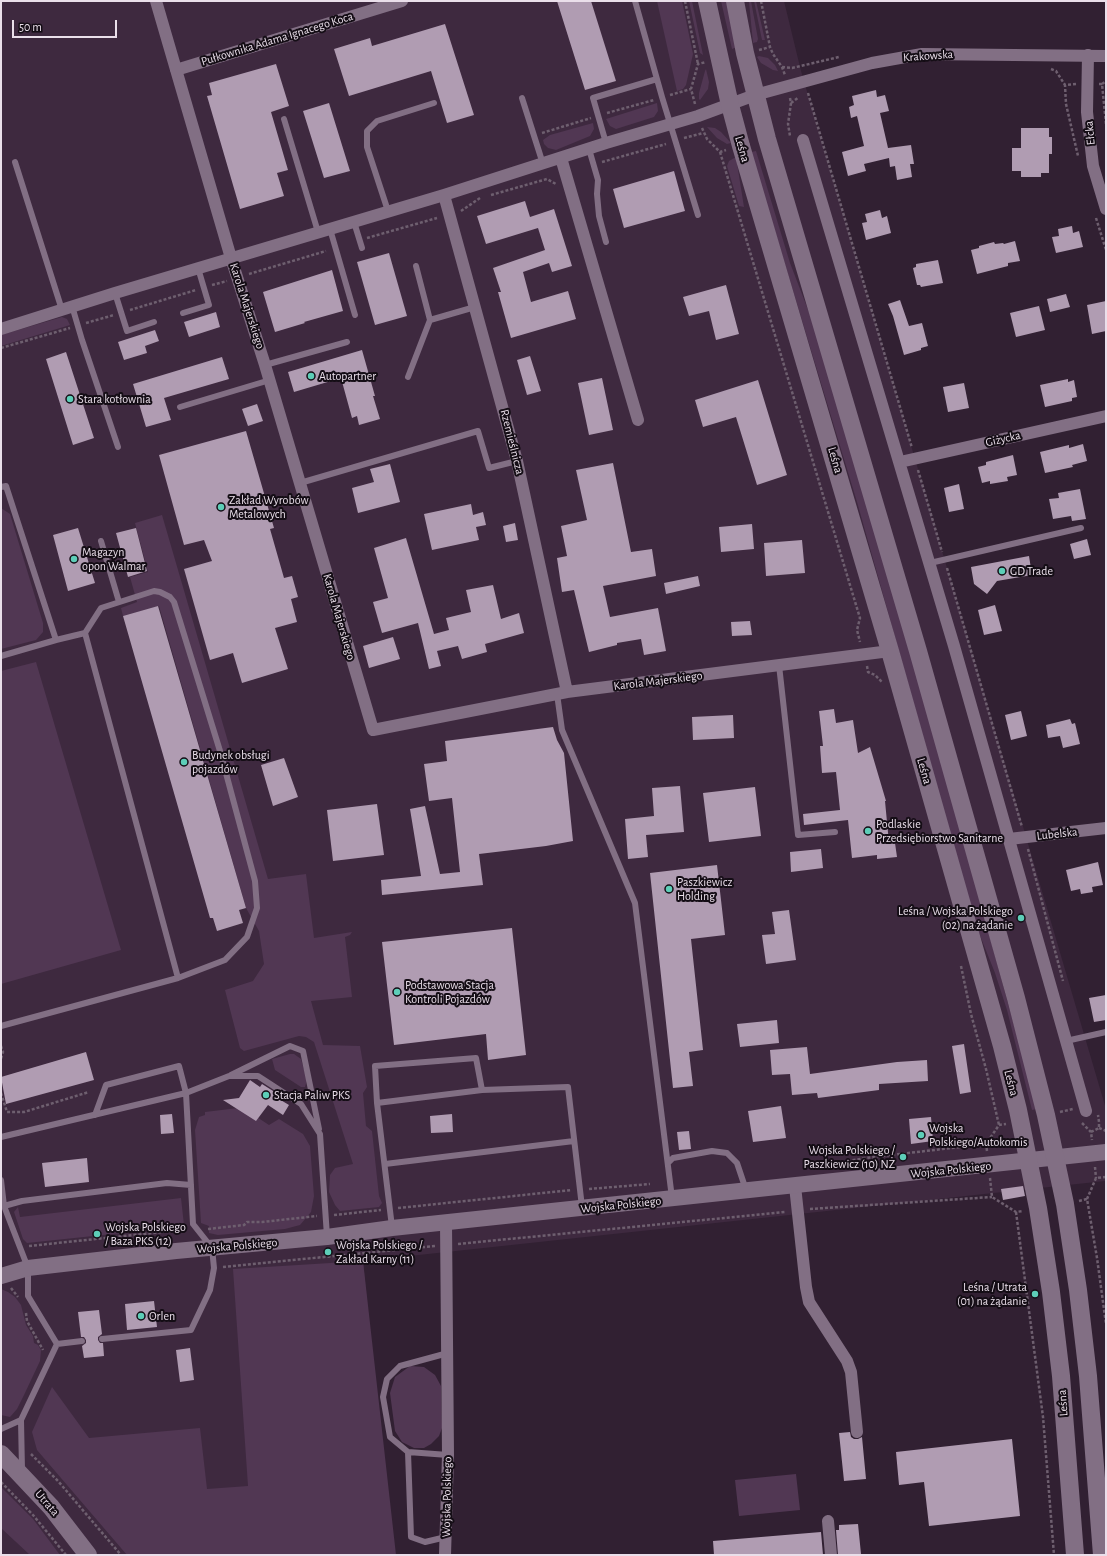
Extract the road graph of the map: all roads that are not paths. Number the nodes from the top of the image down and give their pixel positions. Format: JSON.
{"nodes":[{"id":1,"x":156,"y":1,"type":"edge"},
{"id":2,"x":635,"y":1,"type":"edge"},
{"id":3,"x":707,"y":1,"type":"edge"},
{"id":4,"x":735,"y":1,"type":"edge"},
{"id":5,"x":395,"y":2,"type":"edge"},
{"id":6,"x":1088,"y":55,"type":"junction"},
{"id":7,"x":1106,"y":56,"type":"edge"},
{"id":8,"x":176,"y":70,"type":"junction"},
{"id":9,"x":657,"y":79,"type":"junction"},
{"id":10,"x":755,"y":95,"type":"junction"},
{"id":11,"x":522,"y":98,"type":"dead end"},
{"id":12,"x":434,"y":103,"type":"dead end"},
{"id":13,"x":730,"y":105,"type":"junction"},
{"id":14,"x":284,"y":119,"type":"dead end"},
{"id":15,"x":670,"y":124,"type":"junction"},
{"id":16,"x":803,"y":140,"type":"dead end"},
{"id":17,"x":606,"y":143,"type":"junction"},
{"id":18,"x":589,"y":149,"type":"junction"},
{"id":19,"x":561,"y":158,"type":"junction"},
{"id":20,"x":14,"y":162,"type":"dead end"},
{"id":21,"x":543,"y":164,"type":"junction"},
{"id":22,"x":444,"y":195,"type":"junction"},
{"id":23,"x":1106,"y":209,"type":"edge"},
{"id":24,"x":388,"y":211,"type":"junction"},
{"id":25,"x":698,"y":215,"type":"dead end"},
{"id":26,"x":354,"y":222,"type":"junction"},
{"id":27,"x":324,"y":230,"type":"junction"},
{"id":28,"x":606,"y":242,"type":"dead end"},
{"id":29,"x":362,"y":248,"type":"dead end"},
{"id":30,"x":231,"y":258,"type":"junction"},
{"id":31,"x":416,"y":266,"type":"dead end"},
{"id":32,"x":198,"y":268,"type":"junction"},
{"id":33,"x":115,"y":293,"type":"junction"},
{"id":34,"x":475,"y":307,"type":"junction"},
{"id":35,"x":67,"y":308,"type":"junction"},
{"id":36,"x":183,"y":313,"type":"dead end"},
{"id":37,"x":355,"y":314,"type":"dead end"},
{"id":38,"x":430,"y":320,"type":"junction"},
{"id":39,"x":154,"y":322,"type":"dead end"},
{"id":40,"x":1,"y":329,"type":"edge"},
{"id":41,"x":347,"y":342,"type":"dead end"},
{"id":42,"x":265,"y":365,"type":"junction"},
{"id":43,"x":408,"y":377,"type":"dead end"},
{"id":44,"x":270,"y":380,"type":"junction"},
{"id":45,"x":180,"y":406,"type":"dead end"},
{"id":46,"x":1106,"y":416,"type":"edge"},
{"id":47,"x":638,"y":420,"type":"dead end"},
{"id":48,"x":118,"y":447,"type":"dead end"},
{"id":49,"x":517,"y":461,"type":"junction"},
{"id":50,"x":900,"y":462,"type":"junction"},
{"id":51,"x":300,"y":483,"type":"junction"},
{"id":52,"x":1,"y":487,"type":"edge"},
{"id":53,"x":1081,"y":528,"type":"dead end"},
{"id":54,"x":101,"y":541,"type":"dead end"},
{"id":55,"x":930,"y":563,"type":"junction"},
{"id":56,"x":119,"y":602,"type":"junction"},
{"id":57,"x":85,"y":633,"type":"junction"},
{"id":58,"x":56,"y":640,"type":"junction"},
{"id":59,"x":890,"y":652,"type":"junction"},
{"id":60,"x":1,"y":656,"type":"edge"},
{"id":61,"x":779,"y":665,"type":"junction"},
{"id":62,"x":562,"y":693,"type":"junction"},
{"id":63,"x":1106,"y":828,"type":"edge"},
{"id":64,"x":835,"y":832,"type":"dead end"},
{"id":65,"x":1009,"y":839,"type":"junction"},
{"id":66,"x":178,"y":978,"type":"junction"},
{"id":67,"x":1,"y":1026,"type":"edge"},
{"id":68,"x":1106,"y":1032,"type":"edge"},
{"id":69,"x":1066,"y":1041,"type":"junction"},
{"id":70,"x":228,"y":1076,"type":"junction"},
{"id":71,"x":482,"y":1090,"type":"junction"},
{"id":72,"x":186,"y":1093,"type":"junction"},
{"id":73,"x":377,"y":1103,"type":"junction"},
{"id":74,"x":1086,"y":1111,"type":"dead end"},
{"id":75,"x":95,"y":1115,"type":"junction"},
{"id":76,"x":320,"y":1134,"type":"junction"},
{"id":77,"x":1,"y":1137,"type":"edge"},
{"id":78,"x":574,"y":1141,"type":"junction"},
{"id":79,"x":1106,"y":1152,"type":"edge"},
{"id":80,"x":1056,"y":1158,"type":"junction"},
{"id":81,"x":1029,"y":1161,"type":"junction"},
{"id":82,"x":668,"y":1162,"type":"junction"},
{"id":83,"x":385,"y":1164,"type":"junction"},
{"id":84,"x":1,"y":1180,"type":"edge"},
{"id":85,"x":191,"y":1185,"type":"junction"},
{"id":86,"x":795,"y":1186,"type":"junction"},
{"id":87,"x":747,"y":1191,"type":"junction"},
{"id":88,"x":672,"y":1199,"type":"junction"},
{"id":89,"x":2,"y":1204,"type":"edge"},
{"id":90,"x":582,"y":1209,"type":"junction"},
{"id":91,"x":446,"y":1223,"type":"junction"},
{"id":92,"x":392,"y":1228,"type":"junction"},
{"id":93,"x":327,"y":1237,"type":"junction"},
{"id":94,"x":212,"y":1248,"type":"junction"},
{"id":95,"x":1,"y":1266,"type":"edge"},
{"id":96,"x":28,"y":1268,"type":"junction"},
{"id":97,"x":3,"y":1281,"type":"edge"},
{"id":98,"x":102,"y":1339,"type":"dead end"},
{"id":99,"x":82,"y":1341,"type":"dead end"},
{"id":100,"x":57,"y":1344,"type":"junction"},
{"id":101,"x":448,"y":1353,"type":"junction"},
{"id":102,"x":21,"y":1420,"type":"junction"},
{"id":103,"x":1,"y":1429,"type":"edge"},
{"id":104,"x":856,"y":1432,"type":"dead end"},
{"id":105,"x":408,"y":1452,"type":"junction"},
{"id":106,"x":1,"y":1454,"type":"edge"},
{"id":107,"x":448,"y":1455,"type":"junction"},
{"id":108,"x":23,"y":1476,"type":"junction"},
{"id":109,"x":828,"y":1521,"type":"dead end"},
{"id":110,"x":446,"y":1537,"type":"junction"},
{"id":111,"x":88,"y":1555,"type":"edge"},
{"id":112,"x":445,"y":1555,"type":"edge"},
{"id":113,"x":831,"y":1555,"type":"edge"},
{"id":114,"x":1075,"y":1555,"type":"edge"},
{"id":115,"x":1102,"y":1555,"type":"edge"}],
"edges":[{"from":1,"to":8,"type":"street","name":"Karola Majerskiego"},
{"from":2,"to":9,"type":"lane"},
{"from":3,"to":13,"type":"main road","name":"Leśna"},
{"from":4,"to":10,"type":"main road"},
{"from":5,"to":8,"type":"street","name":"Pułkownika Adama Ignacego Koca"},
{"from":6,"to":7,"type":"street","name":"Krakowska"},
{"from":6,"to":10,"type":"street","name":"Krakowska"},
{"from":6,"to":23,"type":"street","name":"Ełcka"},
{"from":8,"to":30,"type":"street","name":"Karola Majerskiego"},
{"from":9,"to":15,"type":"lane"},
{"from":9,"to":17,"type":"lane"},
{"from":10,"to":13,"type":"street","name":"Krakowska"},
{"from":10,"to":80,"type":"main road"},
{"from":11,"to":21,"type":"lane"},
{"from":12,"to":24,"type":"lane"},
{"from":13,"to":15,"type":"street","name":"Krakowska"},
{"from":13,"to":59,"type":"main road","name":"Leśna"},
{"from":14,"to":27,"type":"lane"},
{"from":15,"to":17,"type":"street","name":"Krakowska"},
{"from":15,"to":25,"type":"lane"},
{"from":16,"to":50,"type":"street"},
{"from":17,"to":18,"type":"street","name":"Krakowska"},
{"from":18,"to":19,"type":"street","name":"Krakowska"},
{"from":18,"to":28,"type":"lane"},
{"from":19,"to":21,"type":"street","name":"Krakowska"},
{"from":19,"to":47,"type":"street"},
{"from":20,"to":35,"type":"lane"},
{"from":21,"to":22,"type":"street","name":"Krakowska"},
{"from":22,"to":24,"type":"street","name":"Krakowska"},
{"from":22,"to":34,"type":"street","name":"Rzemieślnicza"},
{"from":24,"to":26,"type":"street","name":"Krakowska"},
{"from":26,"to":27,"type":"street","name":"Krakowska"},
{"from":26,"to":29,"type":"lane"},
{"from":27,"to":30,"type":"street","name":"Krakowska"},
{"from":27,"to":37,"type":"lane"},
{"from":30,"to":32,"type":"street","name":"Krakowska"},
{"from":30,"to":42,"type":"street","name":"Karola Majerskiego"},
{"from":31,"to":38,"type":"lane"},
{"from":32,"to":33,"type":"street","name":"Krakowska"},
{"from":32,"to":36,"type":"lane"},
{"from":33,"to":35,"type":"street","name":"Krakowska"},
{"from":33,"to":39,"type":"lane"},
{"from":34,"to":38,"type":"lane"},
{"from":34,"to":49,"type":"street","name":"Rzemieślnicza"},
{"from":35,"to":40,"type":"street","name":"Krakowska"},
{"from":35,"to":48,"type":"lane"},
{"from":38,"to":43,"type":"lane"},
{"from":41,"to":42,"type":"lane"},
{"from":42,"to":44,"type":"street","name":"Karola Majerskiego"},
{"from":44,"to":45,"type":"lane"},
{"from":44,"to":51,"type":"street","name":"Karola Majerskiego"},
{"from":46,"to":50,"type":"street","name":"Giżycka"},
{"from":49,"to":51,"type":"lane"},
{"from":49,"to":62,"type":"street","name":"Rzemieślnicza"},
{"from":50,"to":55,"type":"street"},
{"from":51,"to":62,"type":"street","name":"Karola Majerskiego"},
{"from":52,"to":58,"type":"lane"},
{"from":53,"to":55,"type":"lane"},
{"from":54,"to":56,"type":"lane"},
{"from":55,"to":65,"type":"street"},
{"from":56,"to":57,"type":"lane"},
{"from":56,"to":66,"type":"lane"},
{"from":57,"to":58,"type":"lane"},
{"from":57,"to":66,"type":"lane"},
{"from":58,"to":60,"type":"lane"},
{"from":59,"to":61,"type":"street","name":"Karola Majerskiego"},
{"from":59,"to":81,"type":"main road","name":"Leśna"},
{"from":61,"to":62,"type":"street","name":"Karola Majerskiego"},
{"from":61,"to":64,"type":"lane"},
{"from":62,"to":82,"type":"lane"},
{"from":63,"to":65,"type":"street","name":"Lubelska"},
{"from":65,"to":69,"type":"street"},
{"from":66,"to":67,"type":"lane"},
{"from":68,"to":69,"type":"lane"},
{"from":69,"to":74,"type":"street"},
{"from":70,"to":72,"type":"lane"},
{"from":70,"to":76,"type":"lane"},
{"from":70,"to":76,"type":"lane"},
{"from":71,"to":73,"type":"lane"},
{"from":71,"to":73,"type":"lane"},
{"from":71,"to":78,"type":"lane"},
{"from":72,"to":75,"type":"lane"},
{"from":72,"to":75,"type":"lane"},
{"from":72,"to":85,"type":"lane"},
{"from":73,"to":83,"type":"lane"},
{"from":75,"to":77,"type":"lane"},
{"from":76,"to":93,"type":"lane"},
{"from":78,"to":83,"type":"lane"},
{"from":78,"to":90,"type":"lane"},
{"from":79,"to":80,"type":"street","name":"Wojska Polskiego"},
{"from":80,"to":81,"type":"street","name":"Wojska Polskiego"},
{"from":80,"to":115,"type":"main road"},
{"from":81,"to":86,"type":"street","name":"Wojska Polskiego"},
{"from":81,"to":114,"type":"main road","name":"Leśna"},
{"from":82,"to":87,"type":"lane"},
{"from":82,"to":88,"type":"lane"},
{"from":83,"to":92,"type":"lane"},
{"from":84,"to":89,"type":"lane"},
{"from":85,"to":89,"type":"lane"},
{"from":85,"to":94,"type":"lane"},
{"from":86,"to":87,"type":"street","name":"Wojska Polskiego"},
{"from":86,"to":104,"type":"street"},
{"from":87,"to":88,"type":"street","name":"Wojska Polskiego"},
{"from":88,"to":90,"type":"street","name":"Wojska Polskiego"},
{"from":89,"to":96,"type":"lane"},
{"from":90,"to":91,"type":"street","name":"Wojska Polskiego"},
{"from":91,"to":92,"type":"street","name":"Wojska Polskiego"},
{"from":91,"to":101,"type":"street","name":"Wojska Polskiego"},
{"from":92,"to":93,"type":"street","name":"Wojska Polskiego"},
{"from":93,"to":94,"type":"street","name":"Wojska Polskiego"},
{"from":94,"to":96,"type":"street","name":"Wojska Polskiego"},
{"from":94,"to":98,"type":"lane"},
{"from":95,"to":96,"type":"street","name":"Wojska Polskiego"},
{"from":96,"to":97,"type":"street","name":"Wojska Polskiego"},
{"from":96,"to":100,"type":"lane"},
{"from":99,"to":100,"type":"lane"},
{"from":100,"to":102,"type":"lane"},
{"from":101,"to":105,"type":"lane"},
{"from":101,"to":107,"type":"street","name":"Wojska Polskiego"},
{"from":102,"to":103,"type":"lane"},
{"from":102,"to":108,"type":"lane"},
{"from":105,"to":107,"type":"lane"},
{"from":105,"to":110,"type":"lane"},
{"from":106,"to":108,"type":"main road","name":"Utrata"},
{"from":107,"to":110,"type":"street","name":"Wojska Polskiego"},
{"from":108,"to":111,"type":"main road","name":"Utrata"},
{"from":109,"to":113,"type":"street"},
{"from":110,"to":112,"type":"street","name":"Wojska Polskiego"}]}
